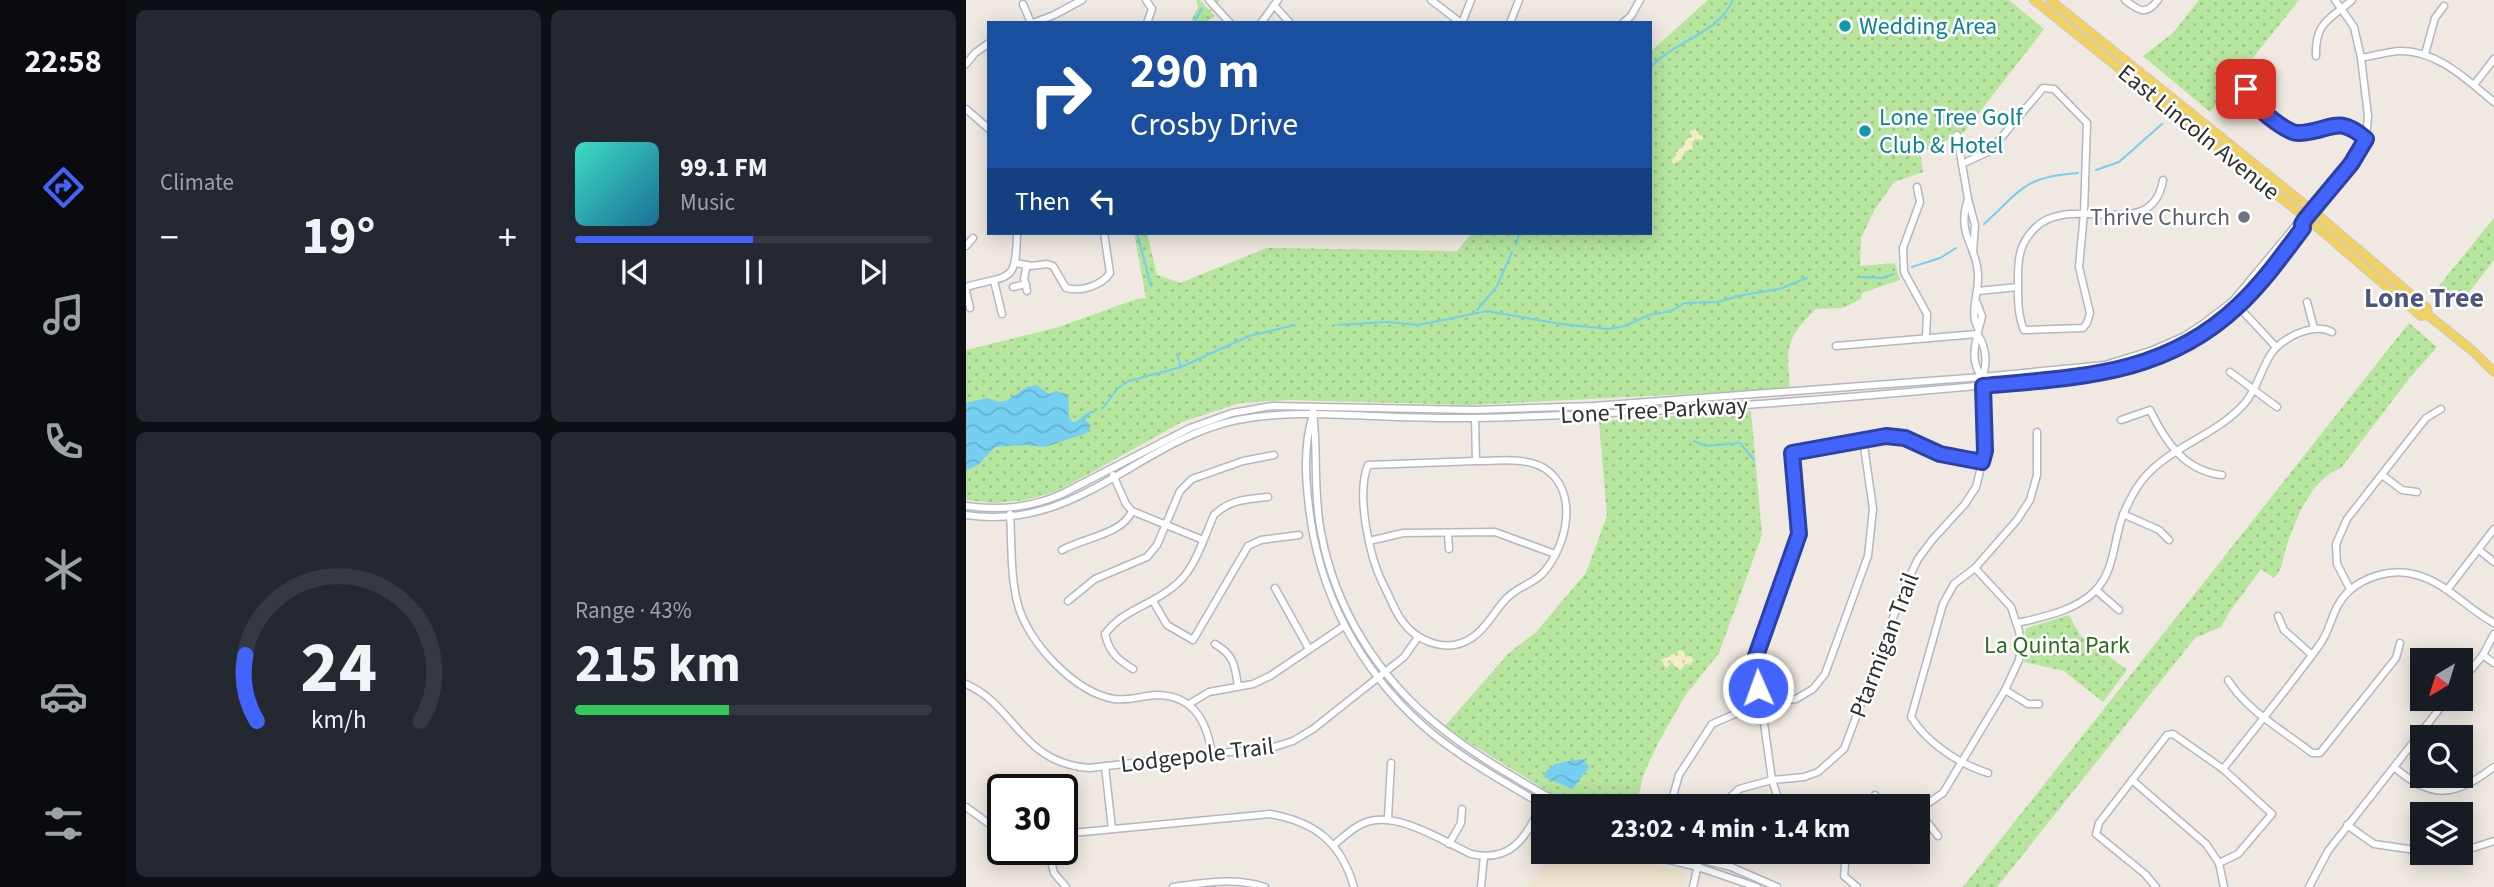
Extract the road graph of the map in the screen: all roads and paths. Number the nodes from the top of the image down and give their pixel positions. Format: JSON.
{"nodes":[{"id":1,"x":1082,"y":0,"type":"edge"},
{"id":2,"x":1146,"y":0,"type":"edge"},
{"id":3,"x":1209,"y":0,"type":"edge"},
{"id":4,"x":1431,"y":0,"type":"edge"},
{"id":5,"x":1471,"y":0,"type":"edge"},
{"id":6,"x":1518,"y":0,"type":"edge"},
{"id":7,"x":1640,"y":0,"type":"edge"},
{"id":8,"x":2034,"y":0,"type":"edge"},
{"id":9,"x":2050,"y":0,"type":"edge"},
{"id":10,"x":2125,"y":0,"type":"edge"},
{"id":11,"x":2158,"y":0,"type":"edge"},
{"id":12,"x":2336,"y":0,"type":"edge"},
{"id":13,"x":2352,"y":0,"type":"edge"},
{"id":14,"x":1276,"y":3,"type":"edge"},
{"id":15,"x":1023,"y":4,"type":"dead end"},
{"id":16,"x":2444,"y":6,"type":"dead end"},
{"id":17,"x":2343,"y":8,"type":"junction"},
{"id":18,"x":1031,"y":21,"type":"edge"},
{"id":19,"x":1038,"y":21,"type":"edge"},
{"id":20,"x":1148,"y":21,"type":"edge"},
{"id":21,"x":1228,"y":21,"type":"edge"},
{"id":22,"x":1262,"y":21,"type":"edge"},
{"id":23,"x":1289,"y":21,"type":"edge"},
{"id":24,"x":1458,"y":21,"type":"edge"},
{"id":25,"x":1462,"y":21,"type":"edge"},
{"id":26,"x":1511,"y":21,"type":"edge"},
{"id":27,"x":1625,"y":21,"type":"edge"},
{"id":28,"x":987,"y":44,"type":"edge"},
{"id":29,"x":2425,"y":54,"type":"junction"},
{"id":30,"x":2316,"y":56,"type":"dead end"},
{"id":31,"x":2361,"y":58,"type":"junction"},
{"id":32,"x":2494,"y":59,"type":"edge"},
{"id":33,"x":966,"y":64,"type":"edge"},
{"id":34,"x":2474,"y":85,"type":"junction"},
{"id":35,"x":2246,"y":89,"type":"dead end"},
{"id":36,"x":2494,"y":102,"type":"edge"},
{"id":37,"x":966,"y":109,"type":"edge"},
{"id":38,"x":987,"y":127,"type":"edge"},
{"id":39,"x":1957,"y":135,"type":"dead end"},
{"id":40,"x":2366,"y":139,"type":"junction"},
{"id":41,"x":1962,"y":164,"type":"junction"},
{"id":42,"x":2163,"y":180,"type":"dead end"},
{"id":43,"x":1917,"y":187,"type":"dead end"},
{"id":44,"x":2084,"y":213,"type":"junction"},
{"id":45,"x":2307,"y":218,"type":"junction"},
{"id":46,"x":1017,"y":235,"type":"edge"},
{"id":47,"x":1104,"y":235,"type":"edge"},
{"id":48,"x":973,"y":238,"type":"dead end"},
{"id":49,"x":966,"y":246,"type":"edge"},
{"id":50,"x":1016,"y":262,"type":"junction"},
{"id":51,"x":1027,"y":265,"type":"junction"},
{"id":52,"x":994,"y":281,"type":"junction"},
{"id":53,"x":1013,"y":287,"type":"dead end"},
{"id":54,"x":2018,"y":287,"type":"junction"},
{"id":55,"x":966,"y":289,"type":"edge"},
{"id":56,"x":1978,"y":291,"type":"junction"},
{"id":57,"x":2306,"y":302,"type":"dead end"},
{"id":58,"x":2235,"y":304,"type":"junction"},
{"id":59,"x":971,"y":308,"type":"dead end"},
{"id":60,"x":1002,"y":314,"type":"dead end"},
{"id":61,"x":2314,"y":328,"type":"junction"},
{"id":62,"x":1978,"y":331,"type":"junction"},
{"id":63,"x":2332,"y":332,"type":"dead end"},
{"id":64,"x":1926,"y":338,"type":"junction"},
{"id":65,"x":1836,"y":346,"type":"dead end"},
{"id":66,"x":2276,"y":347,"type":"junction"},
{"id":67,"x":2230,"y":372,"type":"dead end"},
{"id":68,"x":2494,"y":372,"type":"edge"},
{"id":69,"x":1982,"y":377,"type":"junction"},
{"id":70,"x":1983,"y":386,"type":"junction"},
{"id":71,"x":2255,"y":390,"type":"junction"},
{"id":72,"x":1313,"y":405,"type":"junction"},
{"id":73,"x":2277,"y":407,"type":"dead end"},
{"id":74,"x":2441,"y":409,"type":"dead end"},
{"id":75,"x":1313,"y":414,"type":"junction"},
{"id":76,"x":1475,"y":415,"type":"junction"},
{"id":77,"x":2121,"y":420,"type":"dead end"},
{"id":78,"x":2037,"y":432,"type":"dead end"},
{"id":79,"x":1863,"y":439,"type":"junction"},
{"id":80,"x":2176,"y":451,"type":"junction"},
{"id":81,"x":1274,"y":455,"type":"dead end"},
{"id":82,"x":1475,"y":461,"type":"junction"},
{"id":83,"x":1982,"y":462,"type":"junction"},
{"id":84,"x":1110,"y":470,"type":"junction"},
{"id":85,"x":2222,"y":475,"type":"dead end"},
{"id":86,"x":2382,"y":475,"type":"junction"},
{"id":87,"x":1114,"y":477,"type":"junction"},
{"id":88,"x":2417,"y":492,"type":"dead end"},
{"id":89,"x":1268,"y":497,"type":"dead end"},
{"id":90,"x":966,"y":506,"type":"edge"},
{"id":91,"x":1010,"y":509,"type":"junction"},
{"id":92,"x":1132,"y":511,"type":"junction"},
{"id":93,"x":966,"y":514,"type":"edge"},
{"id":94,"x":2123,"y":514,"type":"junction"},
{"id":95,"x":1010,"y":517,"type":"junction"},
{"id":96,"x":1167,"y":525,"type":"junction"},
{"id":97,"x":2494,"y":529,"type":"edge"},
{"id":98,"x":1448,"y":533,"type":"junction"},
{"id":99,"x":1299,"y":535,"type":"dead end"},
{"id":100,"x":1203,"y":540,"type":"junction"},
{"id":101,"x":2169,"y":540,"type":"dead end"},
{"id":102,"x":1368,"y":541,"type":"junction"},
{"id":103,"x":1448,"y":548,"type":"dead end"},
{"id":104,"x":1062,"y":550,"type":"dead end"},
{"id":105,"x":2479,"y":550,"type":"junction"},
{"id":106,"x":1555,"y":554,"type":"junction"},
{"id":107,"x":2494,"y":562,"type":"edge"},
{"id":108,"x":1975,"y":568,"type":"junction"},
{"id":109,"x":1275,"y":588,"type":"dead end"},
{"id":110,"x":2096,"y":590,"type":"junction"},
{"id":111,"x":2350,"y":590,"type":"junction"},
{"id":112,"x":2447,"y":590,"type":"junction"},
{"id":113,"x":1068,"y":601,"type":"dead end"},
{"id":114,"x":1153,"y":601,"type":"junction"},
{"id":115,"x":2119,"y":610,"type":"dead end"},
{"id":116,"x":2278,"y":615,"type":"dead end"},
{"id":117,"x":2017,"y":623,"type":"junction"},
{"id":118,"x":2494,"y":624,"type":"edge"},
{"id":119,"x":1344,"y":626,"type":"junction"},
{"id":120,"x":2494,"y":634,"type":"edge"},
{"id":121,"x":1418,"y":637,"type":"junction"},
{"id":122,"x":1215,"y":643,"type":"dead end"},
{"id":123,"x":2400,"y":643,"type":"dead end"},
{"id":124,"x":1309,"y":649,"type":"junction"},
{"id":125,"x":2312,"y":655,"type":"junction"},
{"id":126,"x":2483,"y":655,"type":"junction"},
{"id":127,"x":2494,"y":663,"type":"edge"},
{"id":128,"x":2473,"y":667,"type":"edge"},
{"id":129,"x":1133,"y":669,"type":"dead end"},
{"id":130,"x":1385,"y":672,"type":"junction"},
{"id":131,"x":1378,"y":678,"type":"junction"},
{"id":132,"x":2228,"y":680,"type":"dead end"},
{"id":133,"x":966,"y":684,"type":"edge"},
{"id":134,"x":1238,"y":686,"type":"junction"},
{"id":135,"x":2005,"y":691,"type":"junction"},
{"id":136,"x":1760,"y":703,"type":"junction"},
{"id":137,"x":1189,"y":704,"type":"junction"},
{"id":138,"x":2039,"y":704,"type":"dead end"},
{"id":139,"x":2438,"y":711,"type":"edge"},
{"id":140,"x":2264,"y":716,"type":"junction"},
{"id":141,"x":1212,"y":754,"type":"junction"},
{"id":142,"x":1962,"y":761,"type":"junction"},
{"id":143,"x":1391,"y":763,"type":"dead end"},
{"id":144,"x":1105,"y":766,"type":"junction"},
{"id":145,"x":2394,"y":767,"type":"junction"},
{"id":146,"x":2494,"y":767,"type":"edge"},
{"id":147,"x":2223,"y":769,"type":"junction"},
{"id":148,"x":1987,"y":773,"type":"dead end"},
{"id":149,"x":1772,"y":780,"type":"junction"},
{"id":150,"x":2132,"y":780,"type":"junction"},
{"id":151,"x":1544,"y":794,"type":"edge"},
{"id":152,"x":1674,"y":794,"type":"edge"},
{"id":153,"x":1734,"y":794,"type":"edge"},
{"id":154,"x":1777,"y":794,"type":"edge"},
{"id":155,"x":1531,"y":796,"type":"edge"},
{"id":156,"x":1930,"y":802,"type":"edge"},
{"id":157,"x":966,"y":807,"type":"edge"},
{"id":158,"x":1462,"y":809,"type":"dead end"},
{"id":159,"x":1388,"y":818,"type":"junction"},
{"id":160,"x":987,"y":822,"type":"edge"},
{"id":161,"x":2347,"y":825,"type":"junction"},
{"id":162,"x":1930,"y":826,"type":"edge"},
{"id":163,"x":1531,"y":829,"type":"edge"},
{"id":164,"x":1112,"y":830,"type":"junction"},
{"id":165,"x":1078,"y":833,"type":"edge"},
{"id":166,"x":1938,"y":836,"type":"dead end"},
{"id":167,"x":2494,"y":841,"type":"edge"},
{"id":168,"x":1449,"y":844,"type":"junction"},
{"id":169,"x":1334,"y":845,"type":"junction"},
{"id":170,"x":2473,"y":848,"type":"edge"},
{"id":171,"x":2410,"y":849,"type":"edge"},
{"id":172,"x":1484,"y":856,"type":"junction"},
{"id":173,"x":2219,"y":863,"type":"junction"},
{"id":174,"x":1686,"y":864,"type":"edge"},
{"id":175,"x":1698,"y":864,"type":"edge"},
{"id":176,"x":1723,"y":864,"type":"edge"},
{"id":177,"x":1845,"y":864,"type":"edge"},
{"id":178,"x":1052,"y":865,"type":"edge"},
{"id":179,"x":1698,"y":867,"type":"junction"},
{"id":180,"x":1207,"y":885,"type":"edge"},
{"id":181,"x":1066,"y":887,"type":"edge"},
{"id":182,"x":1173,"y":887,"type":"edge"},
{"id":183,"x":1265,"y":887,"type":"edge"},
{"id":184,"x":1354,"y":887,"type":"edge"},
{"id":185,"x":1481,"y":887,"type":"edge"},
{"id":186,"x":1693,"y":887,"type":"edge"},
{"id":187,"x":1757,"y":887,"type":"edge"},
{"id":188,"x":1777,"y":887,"type":"edge"},
{"id":189,"x":1857,"y":887,"type":"edge"},
{"id":190,"x":2156,"y":887,"type":"edge"},
{"id":191,"x":2224,"y":887,"type":"edge"},
{"id":192,"x":2309,"y":887,"type":"edge"}],
"edges":[{"from":1,"to":19,"type":"street"},
{"from":2,"to":20,"type":"street"},
{"from":3,"to":21,"type":"street"},
{"from":4,"to":24,"type":"street"},
{"from":5,"to":25,"type":"street"},
{"from":6,"to":26,"type":"street"},
{"from":7,"to":27,"type":"street"},
{"from":8,"to":45,"type":"main road","name":"East Lincoln Avenue"},
{"from":9,"to":45,"type":"main road","name":"East Lincoln Avenue"},
{"from":10,"to":11,"type":"street"},
{"from":12,"to":17,"type":"street"},
{"from":13,"to":17,"type":"street"},
{"from":14,"to":22,"type":"street"},
{"from":14,"to":23,"type":"street"},
{"from":15,"to":18,"type":"street"},
{"from":16,"to":29,"type":"street"},
{"from":17,"to":30,"type":"street"},
{"from":17,"to":31,"type":"street"},
{"from":28,"to":33,"type":"street"},
{"from":29,"to":31,"type":"street"},
{"from":29,"to":34,"type":"street"},
{"from":31,"to":40,"type":"street"},
{"from":32,"to":34,"type":"street"},
{"from":34,"to":36,"type":"street"},
{"from":35,"to":40,"type":"street"},
{"from":37,"to":38,"type":"street"},
{"from":39,"to":41,"type":"street","name":"Ptarmigan Trail"},
{"from":40,"to":45,"type":"street","name":"Lone Tree Parkway"},
{"from":41,"to":44,"type":"street"},
{"from":41,"to":56,"type":"street","name":"Ptarmigan Trail"},
{"from":42,"to":44,"type":"street"},
{"from":43,"to":64,"type":"street"},
{"from":44,"to":54,"type":"street"},
{"from":44,"to":54,"type":"street"},
{"from":45,"to":58,"type":"street","name":"Lone Tree Parkway"},
{"from":45,"to":68,"type":"main road","name":"East Lincoln Avenue"},
{"from":46,"to":50,"type":"street"},
{"from":47,"to":51,"type":"street"},
{"from":48,"to":49,"type":"street"},
{"from":50,"to":51,"type":"street"},
{"from":50,"to":52,"type":"street"},
{"from":51,"to":53,"type":"street"},
{"from":52,"to":55,"type":"street"},
{"from":52,"to":60,"type":"street"},
{"from":54,"to":56,"type":"street"},
{"from":55,"to":59,"type":"street"},
{"from":56,"to":62,"type":"street","name":"Ptarmigan Trail"},
{"from":57,"to":61,"type":"street"},
{"from":58,"to":66,"type":"street"},
{"from":58,"to":69,"type":"street","name":"Lone Tree Parkway"},
{"from":58,"to":70,"type":"street","name":"Lone Tree Parkway"},
{"from":61,"to":63,"type":"street"},
{"from":61,"to":66,"type":"street"},
{"from":62,"to":64,"type":"street"},
{"from":62,"to":69,"type":"street","name":"Ptarmigan Trail"},
{"from":64,"to":65,"type":"street"},
{"from":66,"to":71,"type":"street"},
{"from":67,"to":71,"type":"street"},
{"from":69,"to":70,"type":"street","name":"Ptarmigan Trail"},
{"from":69,"to":76,"type":"street","name":"Lone Tree Parkway"},
{"from":70,"to":76,"type":"street","name":"Lone Tree Parkway"},
{"from":70,"to":83,"type":"street","name":"Ptarmigan Trail"},
{"from":71,"to":73,"type":"street"},
{"from":71,"to":80,"type":"street"},
{"from":72,"to":75,"type":"street"},
{"from":72,"to":76,"type":"street","name":"Lone Tree Parkway"},
{"from":72,"to":84,"type":"street","name":"Lone Tree Parkway"},
{"from":74,"to":86,"type":"street"},
{"from":75,"to":76,"type":"street","name":"Lone Tree Parkway"},
{"from":75,"to":87,"type":"street","name":"Lone Tree Parkway"},
{"from":75,"to":119,"type":"street"},
{"from":75,"to":130,"type":"street"},
{"from":76,"to":82,"type":"street"},
{"from":77,"to":80,"type":"street"},
{"from":78,"to":108,"type":"street"},
{"from":79,"to":83,"type":"street"},
{"from":79,"to":136,"type":"street"},
{"from":79,"to":136,"type":"street"},
{"from":80,"to":85,"type":"street"},
{"from":80,"to":94,"type":"street"},
{"from":81,"to":96,"type":"street"},
{"from":82,"to":102,"type":"street"},
{"from":82,"to":106,"type":"street"},
{"from":83,"to":149,"type":"street","name":"Ptarmigan Trail"},
{"from":84,"to":87,"type":"street"},
{"from":84,"to":91,"type":"street","name":"Lone Tree Parkway"},
{"from":86,"to":88,"type":"street"},
{"from":86,"to":111,"type":"street"},
{"from":87,"to":92,"type":"street"},
{"from":87,"to":95,"type":"street","name":"Lone Tree Parkway"},
{"from":89,"to":100,"type":"street"},
{"from":90,"to":91,"type":"street","name":"Lone Tree Parkway"},
{"from":91,"to":95,"type":"street"},
{"from":92,"to":96,"type":"street"},
{"from":92,"to":104,"type":"street"},
{"from":93,"to":95,"type":"street","name":"Lone Tree Parkway"},
{"from":94,"to":101,"type":"street"},
{"from":94,"to":110,"type":"street"},
{"from":95,"to":137,"type":"street"},
{"from":96,"to":100,"type":"street"},
{"from":96,"to":113,"type":"street"},
{"from":97,"to":105,"type":"street"},
{"from":98,"to":102,"type":"street"},
{"from":98,"to":103,"type":"street"},
{"from":98,"to":106,"type":"street"},
{"from":99,"to":114,"type":"street"},
{"from":100,"to":114,"type":"street"},
{"from":102,"to":121,"type":"street"},
{"from":105,"to":107,"type":"street"},
{"from":105,"to":112,"type":"street"},
{"from":106,"to":121,"type":"street"},
{"from":108,"to":117,"type":"street"},
{"from":108,"to":142,"type":"street"},
{"from":109,"to":124,"type":"street"},
{"from":110,"to":115,"type":"street"},
{"from":110,"to":117,"type":"street"},
{"from":111,"to":112,"type":"street"},
{"from":111,"to":125,"type":"street"},
{"from":112,"to":118,"type":"street"},
{"from":114,"to":129,"type":"street"},
{"from":116,"to":125,"type":"street"},
{"from":117,"to":135,"type":"street"},
{"from":119,"to":124,"type":"street"},
{"from":119,"to":131,"type":"street"},
{"from":120,"to":126,"type":"street"},
{"from":121,"to":130,"type":"street","name":"Lodgepole Trail"},
{"from":122,"to":134,"type":"street"},
{"from":123,"to":140,"type":"street"},
{"from":124,"to":134,"type":"street"},
{"from":125,"to":140,"type":"street"},
{"from":126,"to":127,"type":"street"},
{"from":126,"to":128,"type":"street"},
{"from":130,"to":131,"type":"street","name":"Lodgepole Trail"},
{"from":130,"to":151,"type":"street"},
{"from":131,"to":141,"type":"street","name":"Lodgepole Trail"},
{"from":131,"to":155,"type":"street"},
{"from":132,"to":140,"type":"street"},
{"from":133,"to":144,"type":"street","name":"Lodgepole Trail"},
{"from":134,"to":137,"type":"street"},
{"from":135,"to":138,"type":"street"},
{"from":135,"to":142,"type":"street"},
{"from":136,"to":149,"type":"street"},
{"from":136,"to":152,"type":"street"},
{"from":137,"to":141,"type":"street"},
{"from":139,"to":145,"type":"street"},
{"from":140,"to":147,"type":"street"},
{"from":141,"to":144,"type":"street","name":"Lodgepole Trail"},
{"from":142,"to":148,"type":"street"},
{"from":142,"to":156,"type":"street"},
{"from":143,"to":159,"type":"street"},
{"from":144,"to":164,"type":"street"},
{"from":145,"to":146,"type":"street"},
{"from":145,"to":161,"type":"street"},
{"from":147,"to":150,"type":"street"},
{"from":147,"to":173,"type":"street"},
{"from":149,"to":153,"type":"street","name":"Ptarmigan Trail"},
{"from":149,"to":154,"type":"street"},
{"from":150,"to":173,"type":"street"},
{"from":150,"to":190,"type":"street"},
{"from":157,"to":160,"type":"street"},
{"from":158,"to":168,"type":"street"},
{"from":159,"to":168,"type":"street"},
{"from":159,"to":169,"type":"street"},
{"from":161,"to":171,"type":"street"},
{"from":161,"to":192,"type":"street"},
{"from":162,"to":166,"type":"street"},
{"from":163,"to":172,"type":"street"},
{"from":164,"to":165,"type":"street"},
{"from":164,"to":169,"type":"street"},
{"from":167,"to":170,"type":"street"},
{"from":168,"to":172,"type":"street"},
{"from":169,"to":184,"type":"street"},
{"from":172,"to":185,"type":"street"},
{"from":173,"to":191,"type":"street"},
{"from":174,"to":179,"type":"street"},
{"from":175,"to":179,"type":"street"},
{"from":176,"to":188,"type":"street"},
{"from":177,"to":189,"type":"street"},
{"from":178,"to":181,"type":"street"},
{"from":179,"to":186,"type":"street"},
{"from":179,"to":187,"type":"street"},
{"from":180,"to":182,"type":"street"},
{"from":180,"to":183,"type":"street"}]}
